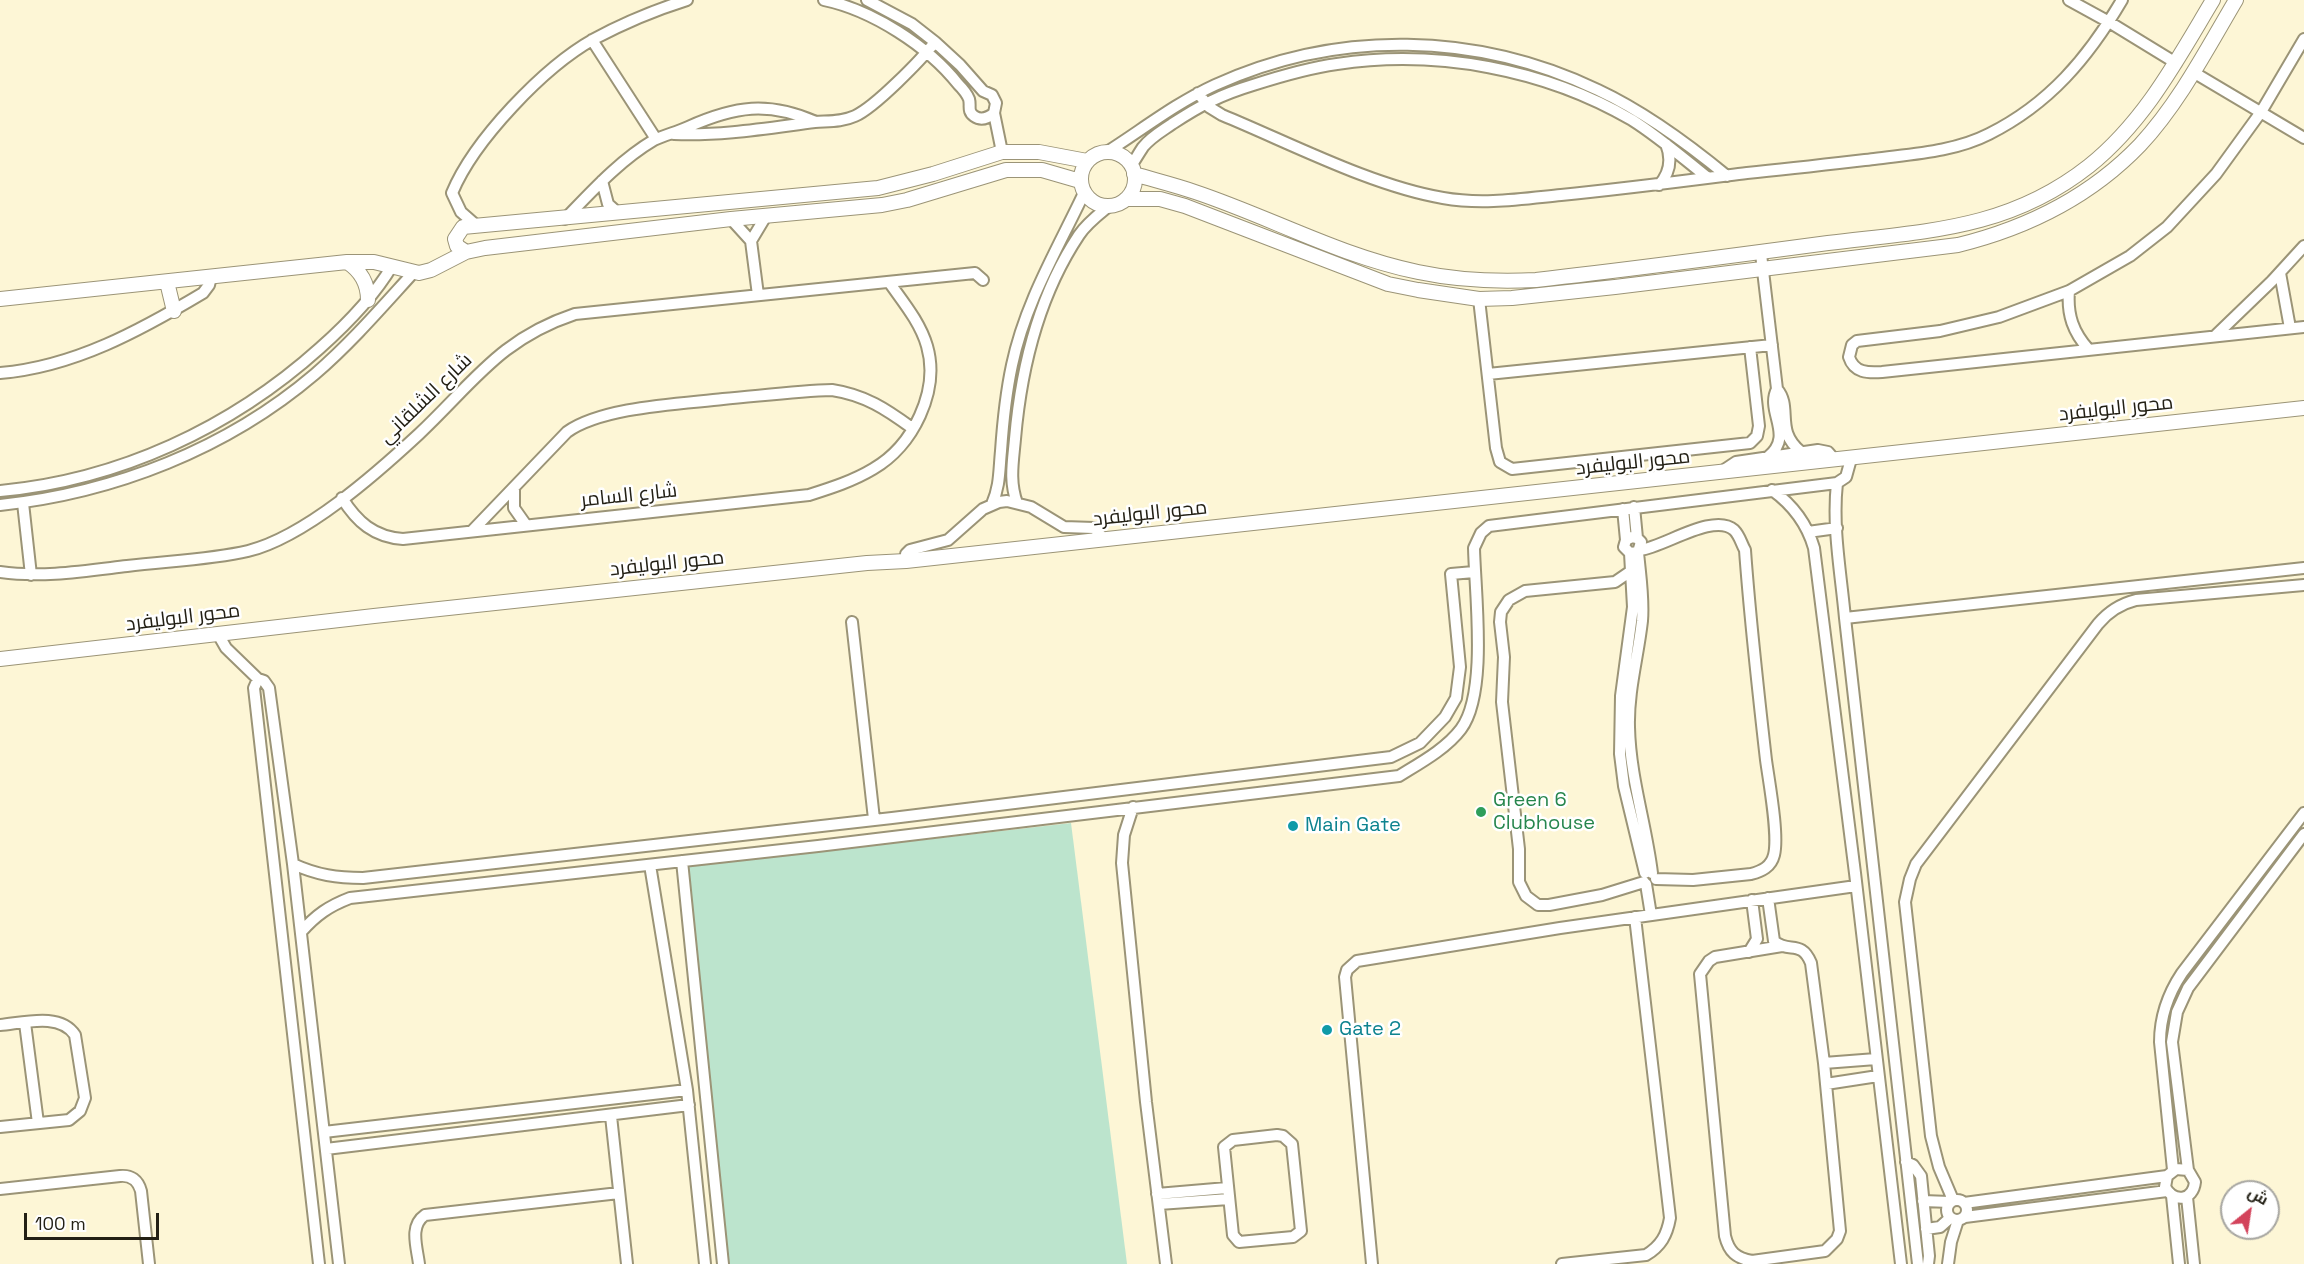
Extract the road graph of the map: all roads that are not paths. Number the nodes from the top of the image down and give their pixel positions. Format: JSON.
{"nodes":[{"id":1,"x":687,"y":0,"type":"edge"},
{"id":2,"x":824,"y":0,"type":"edge"},
{"id":3,"x":867,"y":0,"type":"edge"},
{"id":4,"x":2069,"y":0,"type":"edge"},
{"id":5,"x":2122,"y":0,"type":"edge"},
{"id":6,"x":2236,"y":0,"type":"edge"},
{"id":7,"x":2212,"y":2,"type":"edge"},
{"id":8,"x":2228,"y":14,"type":"junction"},
{"id":9,"x":2109,"y":22,"type":"junction"},
{"id":10,"x":2304,"y":39,"type":"edge"},
{"id":11,"x":592,"y":40,"type":"junction"},
{"id":12,"x":935,"y":42,"type":"junction"},
{"id":13,"x":926,"y":53,"type":"junction"},
{"id":14,"x":2176,"y":63,"type":"junction"},
{"id":15,"x":2193,"y":72,"type":"junction"},
{"id":16,"x":983,"y":91,"type":"junction"},
{"id":17,"x":1201,"y":98,"type":"junction"},
{"id":18,"x":969,"y":100,"type":"junction"},
{"id":19,"x":2261,"y":112,"type":"junction"},
{"id":20,"x":994,"y":113,"type":"junction"},
{"id":21,"x":816,"y":122,"type":"junction"},
{"id":22,"x":674,"y":134,"type":"junction"},
{"id":23,"x":2304,"y":138,"type":"edge"},
{"id":24,"x":656,"y":140,"type":"junction"},
{"id":25,"x":1666,"y":143,"type":"junction"},
{"id":26,"x":1002,"y":152,"type":"junction"},
{"id":27,"x":1107,"y":152,"type":"junction"},
{"id":28,"x":1087,"y":161,"type":"junction"},
{"id":29,"x":1133,"y":170,"type":"junction"},
{"id":30,"x":1727,"y":176,"type":"junction"},
{"id":31,"x":1708,"y":178,"type":"junction"},
{"id":32,"x":602,"y":181,"type":"junction"},
{"id":33,"x":1659,"y":185,"type":"junction"},
{"id":34,"x":1082,"y":187,"type":"junction"},
{"id":35,"x":1126,"y":199,"type":"junction"},
{"id":36,"x":1109,"y":206,"type":"junction"},
{"id":37,"x":618,"y":213,"type":"junction"},
{"id":38,"x":766,"y":216,"type":"junction"},
{"id":39,"x":565,"y":219,"type":"junction"},
{"id":40,"x":731,"y":219,"type":"junction"},
{"id":41,"x":477,"y":226,"type":"junction"},
{"id":42,"x":751,"y":240,"type":"junction"},
{"id":43,"x":2304,"y":246,"type":"edge"},
{"id":44,"x":466,"y":252,"type":"junction"},
{"id":45,"x":1761,"y":254,"type":"junction"},
{"id":46,"x":347,"y":262,"type":"junction"},
{"id":47,"x":392,"y":266,"type":"junction"},
{"id":48,"x":1763,"y":269,"type":"junction"},
{"id":49,"x":413,"y":273,"type":"junction"},
{"id":50,"x":2280,"y":273,"type":"junction"},
{"id":51,"x":211,"y":277,"type":"junction"},
{"id":52,"x":983,"y":280,"type":"dead end"},
{"id":53,"x":167,"y":282,"type":"junction"},
{"id":54,"x":889,"y":282,"type":"junction"},
{"id":55,"x":2069,"y":291,"type":"junction"},
{"id":56,"x":758,"y":296,"type":"junction"},
{"id":57,"x":0,"y":299,"type":"edge"},
{"id":58,"x":1479,"y":299,"type":"junction"},
{"id":59,"x":368,"y":300,"type":"junction"},
{"id":60,"x":174,"y":311,"type":"junction"},
{"id":61,"x":2304,"y":327,"type":"edge"},
{"id":62,"x":2290,"y":328,"type":"junction"},
{"id":63,"x":2215,"y":336,"type":"junction"},
{"id":64,"x":1772,"y":345,"type":"junction"},
{"id":65,"x":1750,"y":347,"type":"junction"},
{"id":66,"x":2089,"y":350,"type":"junction"},
{"id":67,"x":0,"y":373,"type":"edge"},
{"id":68,"x":1488,"y":374,"type":"junction"},
{"id":69,"x":2304,"y":408,"type":"edge"},
{"id":70,"x":1780,"y":411,"type":"junction"},
{"id":71,"x":912,"y":428,"type":"junction"},
{"id":72,"x":1801,"y":452,"type":"junction"},
{"id":73,"x":144,"y":456,"type":"junction"},
{"id":74,"x":1768,"y":457,"type":"junction"},
{"id":75,"x":1851,"y":459,"type":"junction"},
{"id":76,"x":1835,"y":460,"type":"junction"},
{"id":77,"x":148,"y":470,"type":"junction"},
{"id":78,"x":1719,"y":473,"type":"junction"},
{"id":79,"x":1837,"y":483,"type":"junction"},
{"id":80,"x":514,"y":488,"type":"junction"},
{"id":81,"x":1772,"y":490,"type":"junction"},
{"id":82,"x":0,"y":491,"type":"edge"},
{"id":83,"x":342,"y":498,"type":"junction"},
{"id":84,"x":23,"y":503,"type":"junction"},
{"id":85,"x":1017,"y":503,"type":"junction"},
{"id":86,"x":992,"y":504,"type":"junction"},
{"id":87,"x":0,"y":505,"type":"edge"},
{"id":88,"x":1634,"y":507,"type":"junction"},
{"id":89,"x":1623,"y":508,"type":"junction"},
{"id":90,"x":526,"y":525,"type":"junction"},
{"id":91,"x":1837,"y":528,"type":"junction"},
{"id":92,"x":472,"y":531,"type":"junction"},
{"id":93,"x":1808,"y":532,"type":"junction"},
{"id":94,"x":1104,"y":539,"type":"junction"},
{"id":95,"x":1635,"y":546,"type":"junction"},
{"id":96,"x":906,"y":561,"type":"junction"},
{"id":97,"x":2304,"y":568,"type":"edge"},
{"id":98,"x":1632,"y":571,"type":"junction"},
{"id":99,"x":0,"y":572,"type":"edge"},
{"id":100,"x":1474,"y":572,"type":"junction"},
{"id":101,"x":32,"y":575,"type":"junction"},
{"id":102,"x":1615,"y":582,"type":"junction"},
{"id":103,"x":2304,"y":585,"type":"edge"},
{"id":104,"x":1632,"y":588,"type":"junction"},
{"id":105,"x":1637,"y":618,"type":"junction"},
{"id":106,"x":1845,"y":618,"type":"junction"},
{"id":107,"x":852,"y":622,"type":"dead end"},
{"id":108,"x":219,"y":634,"type":"junction"},
{"id":109,"x":0,"y":659,"type":"edge"},
{"id":110,"x":258,"y":679,"type":"junction"},
{"id":111,"x":1133,"y":807,"type":"junction"},
{"id":112,"x":2304,"y":813,"type":"edge"},
{"id":113,"x":873,"y":819,"type":"junction"},
{"id":114,"x":2304,"y":834,"type":"edge"},
{"id":115,"x":682,"y":861,"type":"junction"},
{"id":116,"x":293,"y":864,"type":"junction"},
{"id":117,"x":650,"y":865,"type":"junction"},
{"id":118,"x":1649,"y":879,"type":"junction"},
{"id":119,"x":1856,"y":886,"type":"junction"},
{"id":120,"x":1768,"y":898,"type":"junction"},
{"id":121,"x":1752,"y":900,"type":"junction"},
{"id":122,"x":1654,"y":914,"type":"junction"},
{"id":123,"x":1635,"y":917,"type":"junction"},
{"id":124,"x":1770,"y":920,"type":"junction"},
{"id":125,"x":1755,"y":922,"type":"junction"},
{"id":126,"x":301,"y":932,"type":"junction"},
{"id":127,"x":1782,"y":946,"type":"junction"},
{"id":128,"x":1749,"y":952,"type":"junction"},
{"id":129,"x":25,"y":1023,"type":"junction"},
{"id":130,"x":0,"y":1025,"type":"edge"},
{"id":131,"x":1876,"y":1059,"type":"junction"},
{"id":132,"x":315,"y":1061,"type":"junction"},
{"id":133,"x":297,"y":1063,"type":"junction"},
{"id":134,"x":1824,"y":1063,"type":"junction"},
{"id":135,"x":1878,"y":1076,"type":"junction"},
{"id":136,"x":1826,"y":1084,"type":"junction"},
{"id":137,"x":687,"y":1090,"type":"junction"},
{"id":138,"x":688,"y":1105,"type":"junction"},
{"id":139,"x":611,"y":1116,"type":"junction"},
{"id":140,"x":38,"y":1123,"type":"junction"},
{"id":141,"x":0,"y":1127,"type":"edge"},
{"id":142,"x":324,"y":1132,"type":"junction"},
{"id":143,"x":326,"y":1149,"type":"junction"},
{"id":144,"x":1906,"y":1162,"type":"junction"},
{"id":145,"x":2188,"y":1170,"type":"junction"},
{"id":146,"x":2170,"y":1173,"type":"junction"},
{"id":147,"x":0,"y":1189,"type":"edge"},
{"id":148,"x":619,"y":1193,"type":"junction"},
{"id":149,"x":2170,"y":1193,"type":"junction"},
{"id":150,"x":1228,"y":1194,"type":"junction"},
{"id":151,"x":2187,"y":1197,"type":"junction"},
{"id":152,"x":1158,"y":1199,"type":"junction"},
{"id":153,"x":1923,"y":1201,"type":"junction"},
{"id":154,"x":1951,"y":1201,"type":"junction"},
{"id":155,"x":1964,"y":1203,"type":"junction"},
{"id":156,"x":1958,"y":1218,"type":"junction"},
{"id":157,"x":1926,"y":1229,"type":"junction"},
{"id":158,"x":149,"y":1264,"type":"edge"},
{"id":159,"x":319,"y":1264,"type":"edge"},
{"id":160,"x":339,"y":1264,"type":"edge"},
{"id":161,"x":419,"y":1264,"type":"edge"},
{"id":162,"x":627,"y":1264,"type":"edge"},
{"id":163,"x":705,"y":1264,"type":"edge"},
{"id":164,"x":723,"y":1264,"type":"edge"},
{"id":165,"x":1166,"y":1264,"type":"edge"},
{"id":166,"x":1371,"y":1264,"type":"edge"},
{"id":167,"x":1565,"y":1264,"type":"edge"},
{"id":168,"x":1901,"y":1264,"type":"edge"},
{"id":169,"x":1918,"y":1264,"type":"edge"},
{"id":170,"x":1928,"y":1264,"type":"edge"},
{"id":171,"x":1948,"y":1264,"type":"edge"},
{"id":172,"x":2179,"y":1264,"type":"edge"},
{"id":173,"x":2194,"y":1264,"type":"edge"}],
"edges":[{"from":1,"to":11,"type":"street"},
{"from":2,"to":13,"type":"street"},
{"from":3,"to":12,"type":"street"},
{"from":4,"to":9,"type":"street"},
{"from":5,"to":9,"type":"street"},
{"from":6,"to":8,"type":"street"},
{"from":7,"to":8,"type":"street"},
{"from":7,"to":14,"type":"street"},
{"from":8,"to":15,"type":"street"},
{"from":9,"to":14,"type":"street"},
{"from":9,"to":30,"type":"street"},
{"from":10,"to":19,"type":"street"},
{"from":11,"to":24,"type":"street"},
{"from":11,"to":41,"type":"street"},
{"from":12,"to":13,"type":"street"},
{"from":12,"to":16,"type":"street"},
{"from":13,"to":18,"type":"street"},
{"from":13,"to":21,"type":"street"},
{"from":14,"to":45,"type":"street"},
{"from":15,"to":19,"type":"street"},
{"from":15,"to":48,"type":"street"},
{"from":16,"to":18,"type":"street"},
{"from":16,"to":20,"type":"street"},
{"from":17,"to":25,"type":"street"},
{"from":17,"to":27,"type":"street"},
{"from":17,"to":29,"type":"street"},
{"from":17,"to":30,"type":"street"},
{"from":17,"to":33,"type":"street"},
{"from":18,"to":20,"type":"street"},
{"from":19,"to":23,"type":"street"},
{"from":19,"to":55,"type":"street"},
{"from":20,"to":26,"type":"street"},
{"from":21,"to":22,"type":"street"},
{"from":21,"to":22,"type":"street"},
{"from":22,"to":24,"type":"street"},
{"from":24,"to":32,"type":"street"},
{"from":25,"to":31,"type":"street"},
{"from":25,"to":33,"type":"street"},
{"from":26,"to":28,"type":"street"},
{"from":26,"to":37,"type":"street"},
{"from":27,"to":28,"type":"street"},
{"from":27,"to":29,"type":"street"},
{"from":28,"to":34,"type":"street"},
{"from":29,"to":35,"type":"street"},
{"from":29,"to":45,"type":"street"},
{"from":30,"to":31,"type":"street"},
{"from":31,"to":33,"type":"street"},
{"from":32,"to":37,"type":"street"},
{"from":32,"to":39,"type":"street"},
{"from":34,"to":36,"type":"street"},
{"from":34,"to":38,"type":"street"},
{"from":34,"to":86,"type":"street"},
{"from":35,"to":36,"type":"street"},
{"from":35,"to":58,"type":"street"},
{"from":36,"to":85,"type":"street"},
{"from":37,"to":39,"type":"street"},
{"from":38,"to":40,"type":"street"},
{"from":38,"to":42,"type":"street"},
{"from":39,"to":41,"type":"street"},
{"from":40,"to":42,"type":"street"},
{"from":40,"to":44,"type":"street"},
{"from":41,"to":44,"type":"street"},
{"from":42,"to":56,"type":"street"},
{"from":43,"to":50,"type":"street"},
{"from":44,"to":49,"type":"street"},
{"from":45,"to":48,"type":"street"},
{"from":46,"to":47,"type":"street"},
{"from":46,"to":51,"type":"street"},
{"from":46,"to":59,"type":"street"},
{"from":47,"to":49,"type":"street"},
{"from":47,"to":59,"type":"street"},
{"from":48,"to":58,"type":"street"},
{"from":48,"to":64,"type":"street"},
{"from":49,"to":77,"type":"street"},
{"from":50,"to":62,"type":"street"},
{"from":50,"to":63,"type":"street"},
{"from":51,"to":53,"type":"street"},
{"from":51,"to":60,"type":"street"},
{"from":52,"to":54,"type":"street","name":"شارع الشلقاني"},
{"from":53,"to":57,"type":"street"},
{"from":53,"to":60,"type":"street"},
{"from":54,"to":56,"type":"street","name":"شارع الشلقاني"},
{"from":54,"to":71,"type":"street"},
{"from":55,"to":66,"type":"street"},
{"from":55,"to":66,"type":"street"},
{"from":56,"to":83,"type":"street","name":"شارع الشلقاني"},
{"from":58,"to":68,"type":"street"},
{"from":59,"to":73,"type":"street"},
{"from":60,"to":67,"type":"street"},
{"from":61,"to":62,"type":"street"},
{"from":62,"to":63,"type":"street"},
{"from":63,"to":66,"type":"street"},
{"from":64,"to":65,"type":"street"},
{"from":64,"to":70,"type":"street"},
{"from":65,"to":68,"type":"street"},
{"from":65,"to":68,"type":"street"},
{"from":69,"to":75,"type":"street","name":"محور البوليفرد"},
{"from":70,"to":72,"type":"street"},
{"from":70,"to":74,"type":"street"},
{"from":71,"to":80,"type":"street"},
{"from":71,"to":90,"type":"street","name":"شارع السامر"},
{"from":72,"to":74,"type":"street"},
{"from":72,"to":76,"type":"street"},
{"from":73,"to":77,"type":"street"},
{"from":73,"to":82,"type":"street"},
{"from":74,"to":78,"type":"street"},
{"from":75,"to":76,"type":"street","name":"محور البوليفرد"},
{"from":75,"to":79,"type":"street"},
{"from":76,"to":78,"type":"street","name":"محور البوليفرد"},
{"from":77,"to":84,"type":"street"},
{"from":78,"to":94,"type":"street","name":"محور البوليفرد"},
{"from":79,"to":81,"type":"street"},
{"from":79,"to":91,"type":"street"},
{"from":80,"to":90,"type":"street"},
{"from":80,"to":92,"type":"street"},
{"from":81,"to":88,"type":"street"},
{"from":81,"to":93,"type":"street"},
{"from":83,"to":92,"type":"street","name":"شارع السامر"},
{"from":83,"to":101,"type":"street","name":"شارع الشلقاني"},
{"from":84,"to":87,"type":"street"},
{"from":84,"to":101,"type":"street"},
{"from":85,"to":86,"type":"street"},
{"from":85,"to":94,"type":"street"},
{"from":86,"to":96,"type":"street"},
{"from":88,"to":89,"type":"street"},
{"from":88,"to":95,"type":"street"},
{"from":89,"to":95,"type":"street"},
{"from":89,"to":100,"type":"street"},
{"from":90,"to":92,"type":"street","name":"شارع السامر"},
{"from":91,"to":93,"type":"street"},
{"from":91,"to":106,"type":"street"},
{"from":93,"to":119,"type":"street"},
{"from":94,"to":96,"type":"street","name":"محور البوليفرد"},
{"from":95,"to":98,"type":"street"},
{"from":95,"to":105,"type":"street"},
{"from":95,"to":118,"type":"street"},
{"from":96,"to":108,"type":"street","name":"محور البوليفرد"},
{"from":97,"to":106,"type":"street"},
{"from":98,"to":102,"type":"street"},
{"from":98,"to":104,"type":"street"},
{"from":99,"to":101,"type":"street","name":"شارع الشلقاني"},
{"from":100,"to":111,"type":"street"},
{"from":100,"to":113,"type":"street"},
{"from":102,"to":104,"type":"street"},
{"from":102,"to":118,"type":"street"},
{"from":103,"to":154,"type":"street"},
{"from":104,"to":105,"type":"street"},
{"from":105,"to":118,"type":"street"},
{"from":106,"to":144,"type":"street"},
{"from":107,"to":113,"type":"street"},
{"from":108,"to":109,"type":"street","name":"محور البوليفرد"},
{"from":108,"to":110,"type":"street"},
{"from":110,"to":116,"type":"street"},
{"from":110,"to":133,"type":"street"},
{"from":111,"to":115,"type":"street"},
{"from":111,"to":152,"type":"street"},
{"from":112,"to":146,"type":"street"},
{"from":113,"to":116,"type":"street"},
{"from":114,"to":145,"type":"street"},
{"from":115,"to":117,"type":"street"},
{"from":115,"to":164,"type":"street"},
{"from":116,"to":126,"type":"street"},
{"from":117,"to":126,"type":"street"},
{"from":117,"to":137,"type":"street"},
{"from":118,"to":122,"type":"street"},
{"from":119,"to":120,"type":"street"},
{"from":119,"to":131,"type":"street"},
{"from":120,"to":121,"type":"street"},
{"from":120,"to":124,"type":"street"},
{"from":121,"to":122,"type":"street"},
{"from":121,"to":125,"type":"street"},
{"from":122,"to":123,"type":"street"},
{"from":123,"to":166,"type":"street"},
{"from":123,"to":167,"type":"street"},
{"from":124,"to":125,"type":"street"},
{"from":124,"to":127,"type":"street"},
{"from":125,"to":128,"type":"street"},
{"from":126,"to":132,"type":"street"},
{"from":127,"to":128,"type":"street"},
{"from":127,"to":134,"type":"street"},
{"from":128,"to":136,"type":"street"},
{"from":129,"to":130,"type":"street"},
{"from":129,"to":140,"type":"street"},
{"from":129,"to":140,"type":"street"},
{"from":131,"to":134,"type":"street"},
{"from":131,"to":135,"type":"street"},
{"from":132,"to":133,"type":"street"},
{"from":132,"to":142,"type":"street"},
{"from":133,"to":159,"type":"street"},
{"from":134,"to":136,"type":"street"},
{"from":135,"to":136,"type":"street"},
{"from":135,"to":168,"type":"street"},
{"from":137,"to":138,"type":"street"},
{"from":137,"to":142,"type":"street"},
{"from":138,"to":139,"type":"street"},
{"from":138,"to":163,"type":"street"},
{"from":139,"to":143,"type":"street"},
{"from":139,"to":148,"type":"street"},
{"from":140,"to":141,"type":"street"},
{"from":142,"to":143,"type":"street"},
{"from":143,"to":160,"type":"street"},
{"from":144,"to":153,"type":"street"},
{"from":144,"to":169,"type":"street"},
{"from":145,"to":146,"type":"street"},
{"from":145,"to":151,"type":"street"},
{"from":146,"to":149,"type":"street"},
{"from":146,"to":155,"type":"street"},
{"from":147,"to":158,"type":"street"},
{"from":148,"to":161,"type":"street"},
{"from":148,"to":162,"type":"street"},
{"from":149,"to":151,"type":"street"},
{"from":149,"to":156,"type":"street"},
{"from":149,"to":172,"type":"street"},
{"from":150,"to":150,"type":"street"},
{"from":150,"to":152,"type":"street"},
{"from":151,"to":173,"type":"street"},
{"from":152,"to":165,"type":"street"},
{"from":153,"to":154,"type":"street"},
{"from":153,"to":157,"type":"street"},
{"from":154,"to":155,"type":"street"},
{"from":154,"to":156,"type":"street"},
{"from":155,"to":156,"type":"street"},
{"from":156,"to":157,"type":"street"},
{"from":156,"to":171,"type":"street"},
{"from":157,"to":170,"type":"street"}]}
